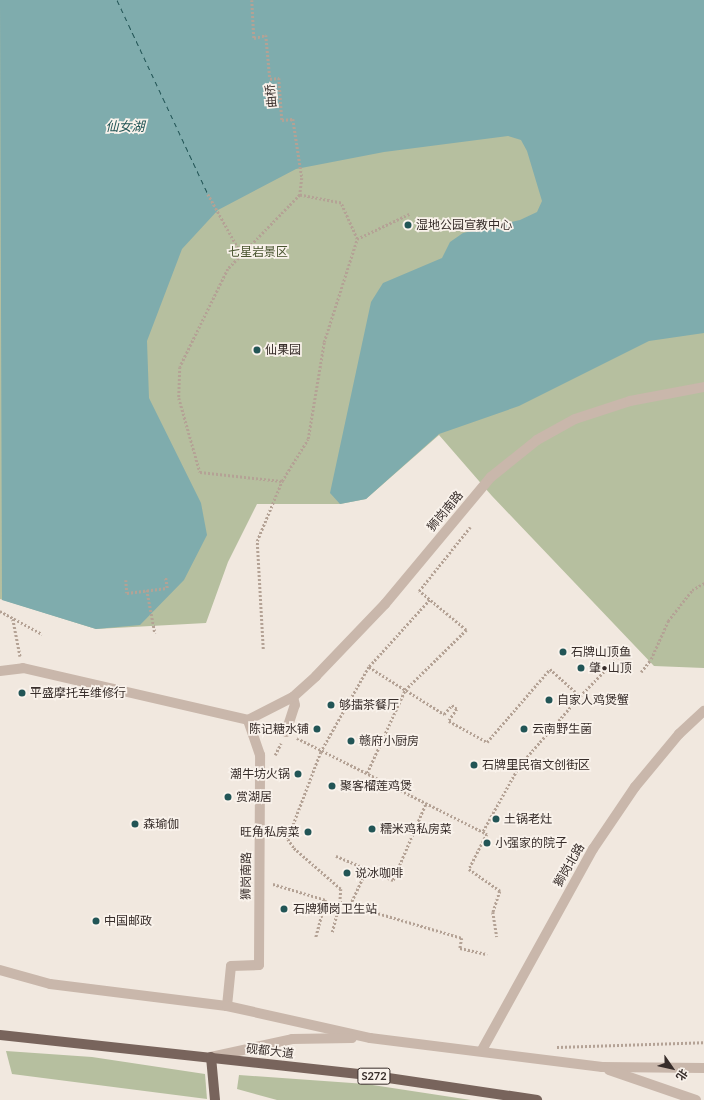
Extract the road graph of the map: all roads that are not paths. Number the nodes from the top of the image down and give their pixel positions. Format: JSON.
{"nodes":[{"id":1,"x":704,"y":387,"type":"edge"},
{"id":2,"x":0,"y":671,"type":"edge"},
{"id":3,"x":293,"y":697,"type":"junction"},
{"id":4,"x":704,"y":712,"type":"edge"},
{"id":5,"x":248,"y":720,"type":"junction"},
{"id":6,"x":286,"y":732,"type":"road end"},
{"id":7,"x":0,"y":970,"type":"edge"},
{"id":8,"x":227,"y":1006,"type":"junction"},
{"id":9,"x":0,"y":1035,"type":"edge"},
{"id":10,"x":370,"y":1038,"type":"junction"},
{"id":11,"x":482,"y":1050,"type":"junction"},
{"id":12,"x":211,"y":1057,"type":"junction"},
{"id":13,"x":602,"y":1068,"type":"junction"},
{"id":14,"x":704,"y":1068,"type":"edge"},
{"id":15,"x":215,"y":1100,"type":"edge"},
{"id":16,"x":537,"y":1100,"type":"edge"},
{"id":17,"x":696,"y":1100,"type":"edge"}],
"edges":[{"from":1,"to":3,"type":"street","name":"狮岗南路"},
{"from":2,"to":5,"type":"street"},
{"from":3,"to":5,"type":"street","name":"狮岗南路"},
{"from":3,"to":6,"type":"street"},
{"from":4,"to":11,"type":"street","name":"獅岗北路"},
{"from":5,"to":8,"type":"street","name":"狮岗南路"},
{"from":7,"to":8,"type":"street"},
{"from":8,"to":10,"type":"street"},
{"from":9,"to":12,"type":"main road","name":"砚都大道","number":"S272"},
{"from":10,"to":11,"type":"street"},
{"from":10,"to":12,"type":"street"},
{"from":11,"to":13,"type":"street"},
{"from":12,"to":15,"type":"main road"},
{"from":12,"to":16,"type":"main road","name":"砚都大道","number":"S272"},
{"from":13,"to":14,"type":"street"},
{"from":13,"to":17,"type":"street"}]}
